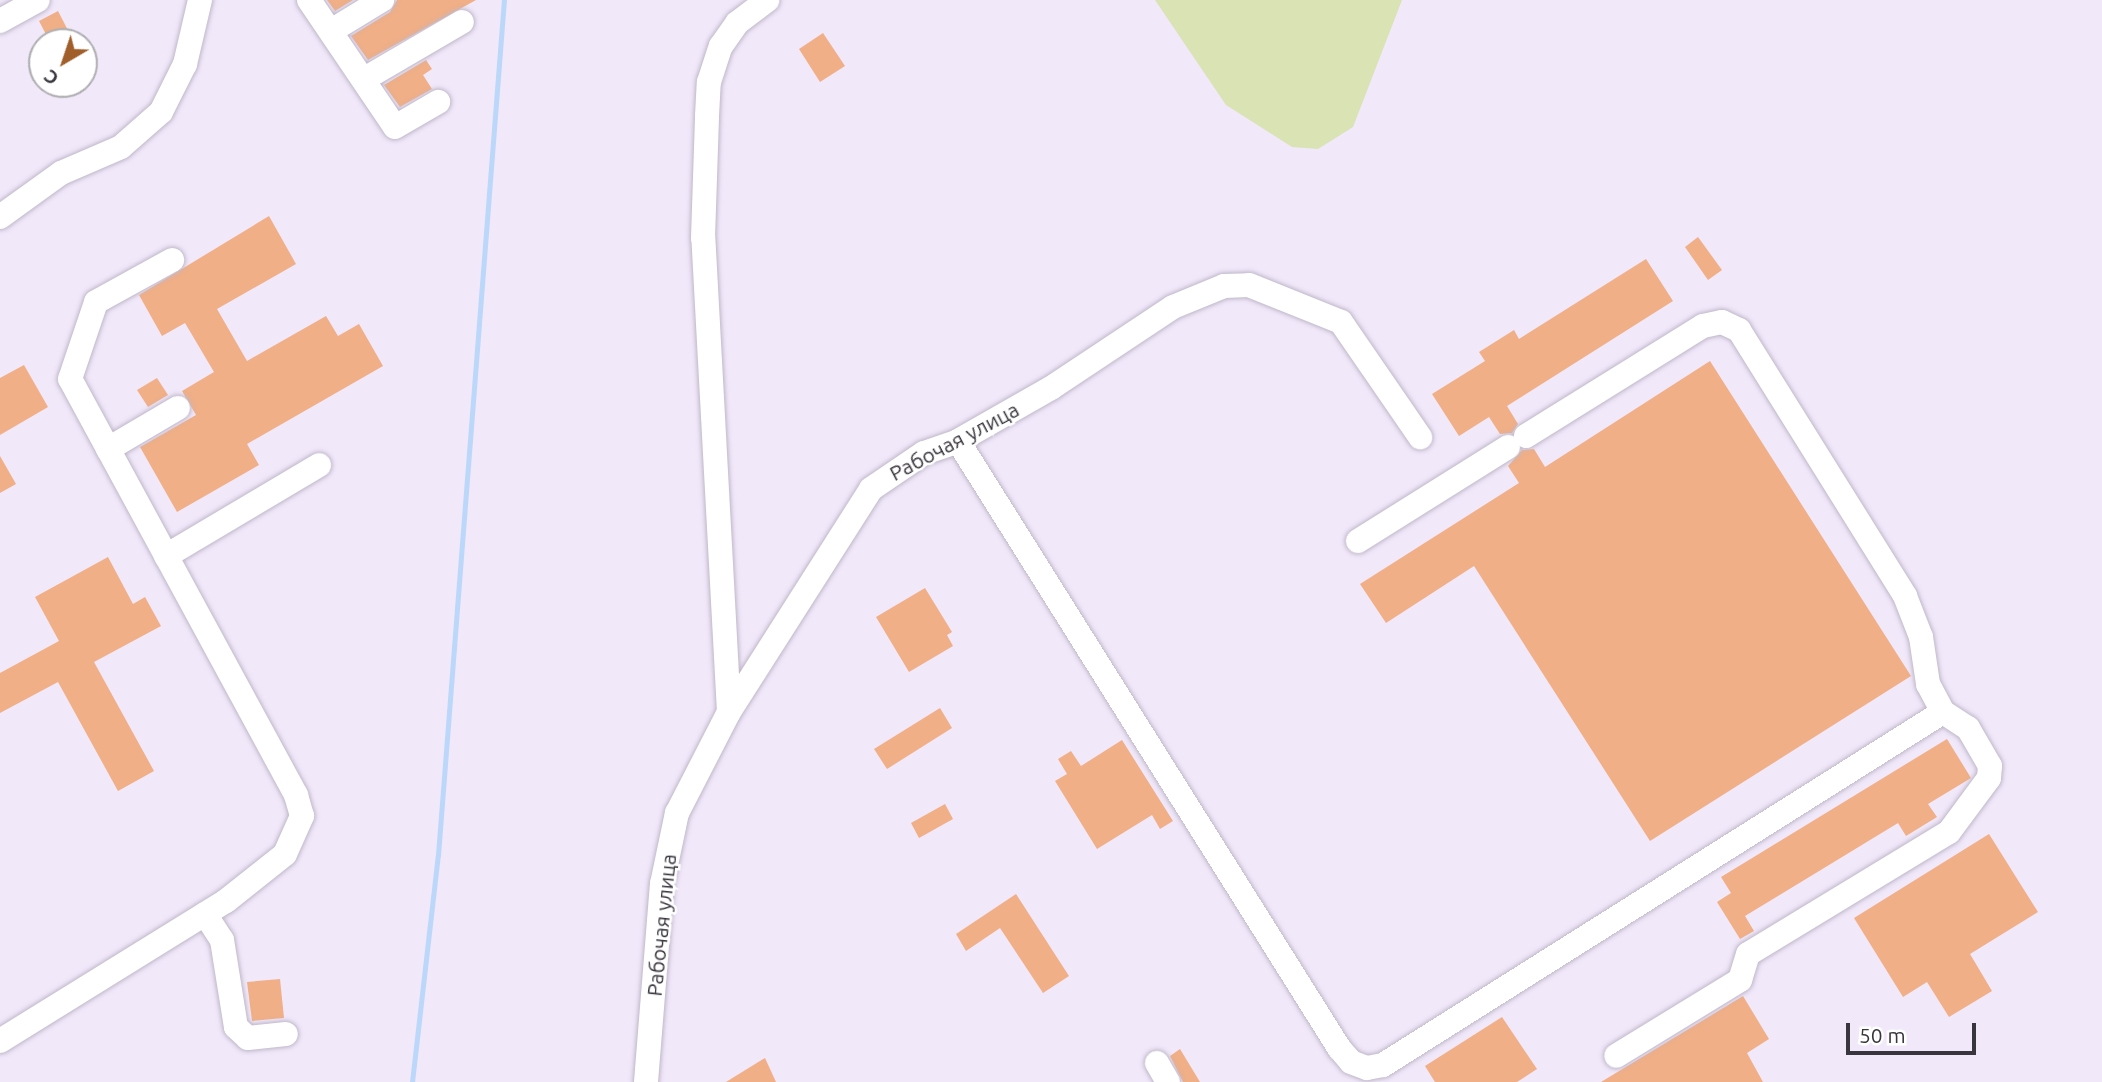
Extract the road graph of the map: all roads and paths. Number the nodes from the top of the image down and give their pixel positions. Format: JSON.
{"nodes":[{"id":1,"x":38,"y":0,"type":"edge"},
{"id":2,"x":200,"y":0,"type":"edge"},
{"id":3,"x":309,"y":0,"type":"edge"},
{"id":4,"x":383,"y":0,"type":"edge"},
{"id":5,"x":759,"y":2,"type":"edge"},
{"id":6,"x":0,"y":21,"type":"edge"},
{"id":7,"x":462,"y":22,"type":"dead end"},
{"id":8,"x":331,"y":31,"type":"junction"},
{"id":9,"x":366,"y":78,"type":"junction"},
{"id":10,"x":438,"y":102,"type":"dead end"},
{"id":11,"x":0,"y":217,"type":"edge"},
{"id":12,"x":172,"y":260,"type":"dead end"},
{"id":13,"x":178,"y":408,"type":"dead end"},
{"id":14,"x":1420,"y":437,"type":"dead end"},
{"id":15,"x":958,"y":441,"type":"junction"},
{"id":16,"x":108,"y":449,"type":"junction"},
{"id":17,"x":319,"y":465,"type":"dead end"},
{"id":18,"x":1358,"y":541,"type":"dead end"},
{"id":19,"x":166,"y":556,"type":"junction"},
{"id":20,"x":729,"y":712,"type":"junction"},
{"id":21,"x":1943,"y":712,"type":"junction"},
{"id":22,"x":205,"y":914,"type":"junction"},
{"id":23,"x":286,"y":1034,"type":"dead end"},
{"id":24,"x":0,"y":1041,"type":"edge"},
{"id":25,"x":1616,"y":1056,"type":"dead end"},
{"id":26,"x":646,"y":1082,"type":"edge"}],
"edges":[{"from":1,"to":6,"type":"lane"},
{"from":2,"to":11,"type":"lane"},
{"from":3,"to":8,"type":"lane"},
{"from":4,"to":8,"type":"lane"},
{"from":5,"to":20,"type":"lane"},
{"from":7,"to":9,"type":"lane"},
{"from":8,"to":9,"type":"lane"},
{"from":9,"to":10,"type":"lane"},
{"from":12,"to":16,"type":"lane"},
{"from":13,"to":16,"type":"lane"},
{"from":14,"to":15,"type":"lane","name":"Рабочая улица"},
{"from":15,"to":20,"type":"lane","name":"Рабочая улица"},
{"from":15,"to":21,"type":"lane"},
{"from":16,"to":19,"type":"lane"},
{"from":17,"to":19,"type":"lane"},
{"from":18,"to":21,"type":"lane"},
{"from":19,"to":22,"type":"lane"},
{"from":20,"to":26,"type":"lane","name":"Рабочая улица"},
{"from":21,"to":25,"type":"lane"},
{"from":22,"to":23,"type":"lane"},
{"from":22,"to":24,"type":"lane"}]}
